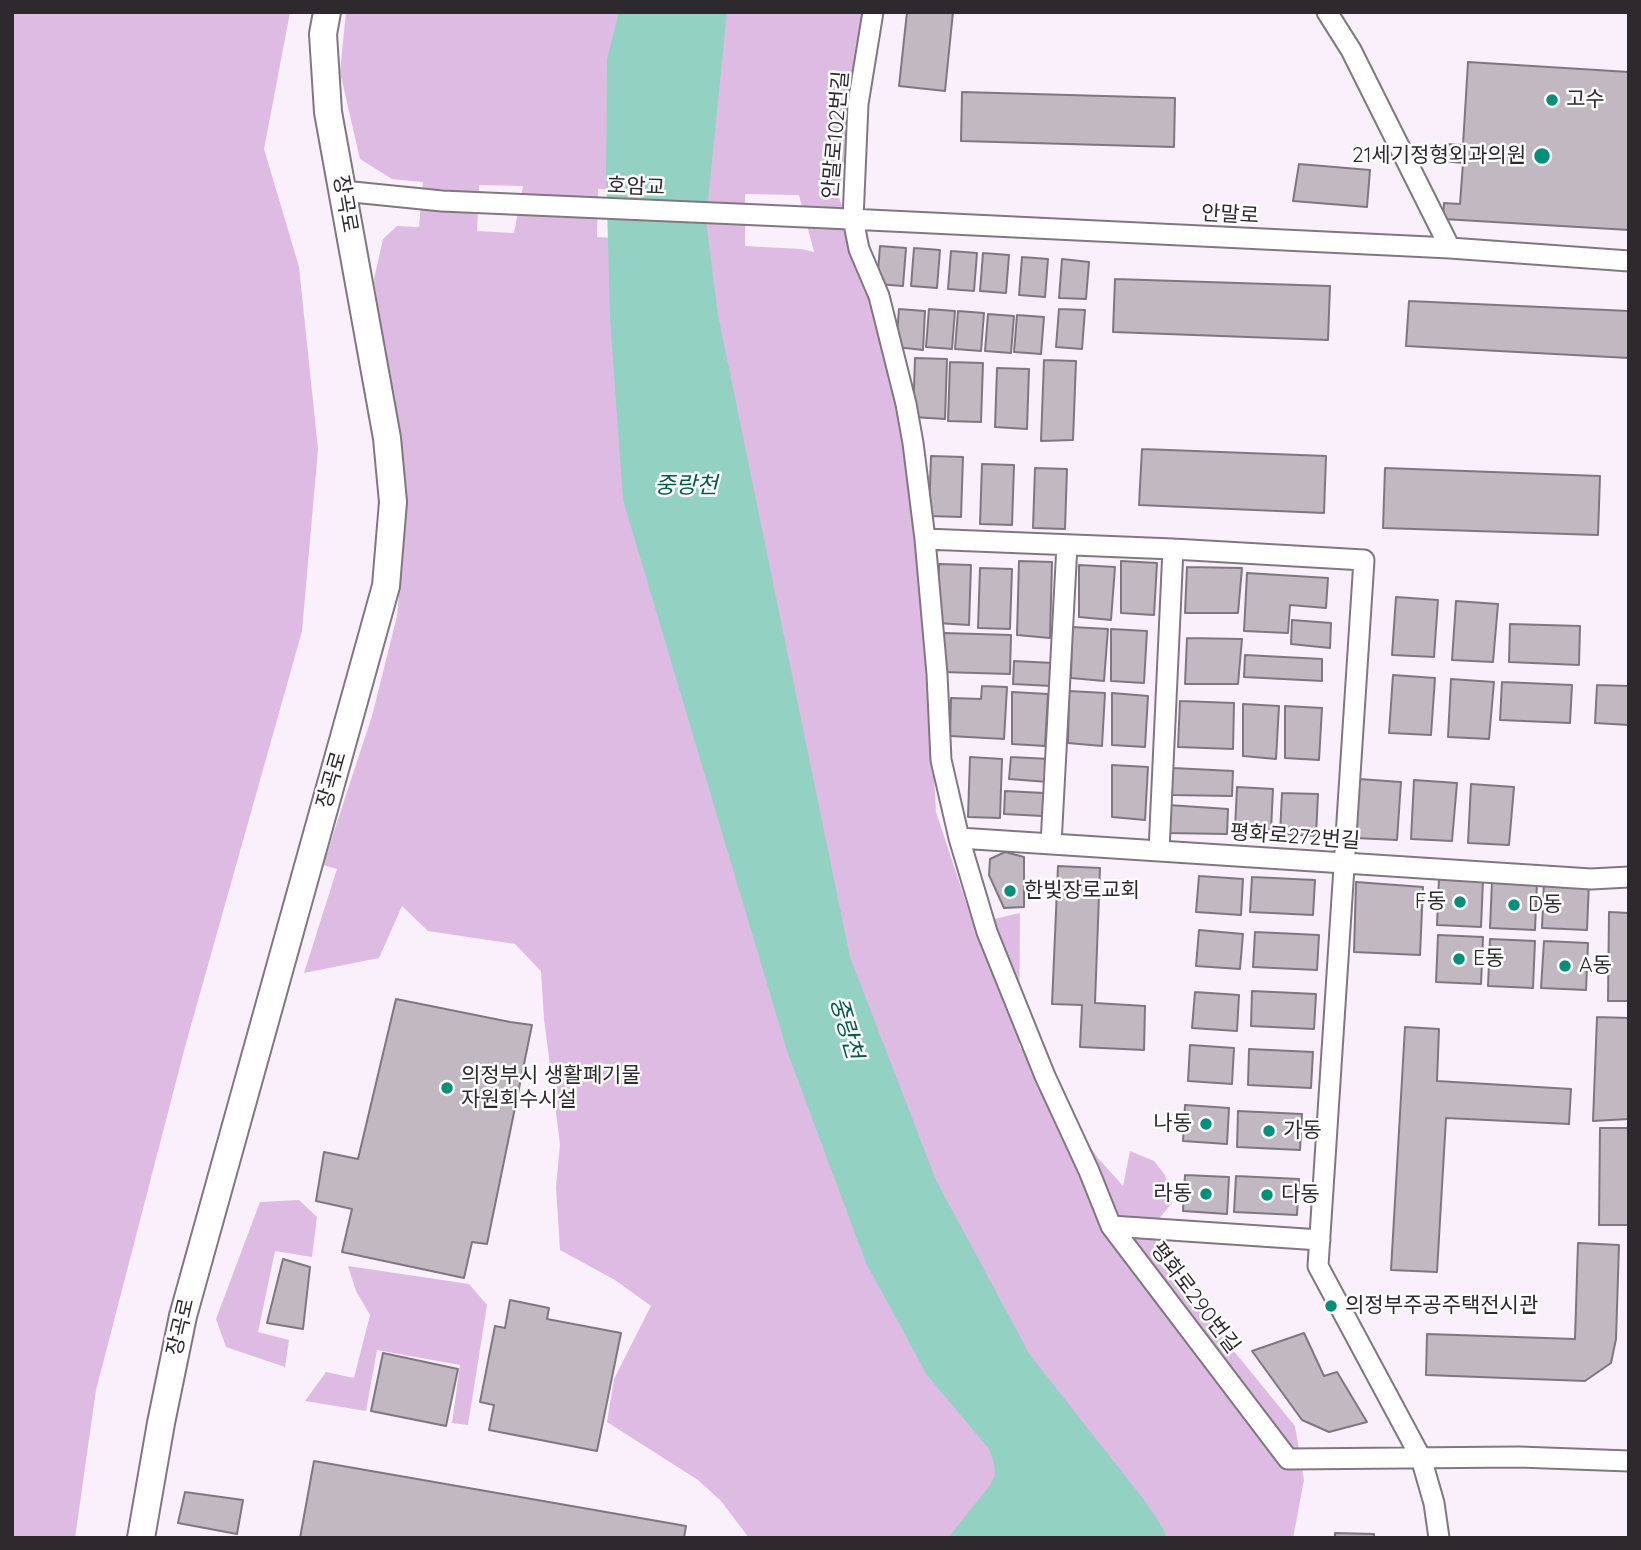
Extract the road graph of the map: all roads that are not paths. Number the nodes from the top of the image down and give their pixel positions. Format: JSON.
{"nodes":[{"id":1,"x":327,"y":12,"type":"edge"},
{"id":2,"x":873,"y":12,"type":"edge"},
{"id":3,"x":1327,"y":12,"type":"edge"},
{"id":4,"x":344,"y":191,"type":"junction"},
{"id":5,"x":828,"y":218,"type":"joint"},
{"id":6,"x":853,"y":219,"type":"junction"},
{"id":7,"x":1450,"y":248,"type":"junction"},
{"id":8,"x":1629,"y":261,"type":"edge"},
{"id":9,"x":925,"y":539,"type":"junction"},
{"id":10,"x":1067,"y":545,"type":"junction"},
{"id":11,"x":1174,"y":549,"type":"junction"},
{"id":12,"x":959,"y":838,"type":"junction"},
{"id":13,"x":1051,"y":844,"type":"junction"},
{"id":14,"x":1159,"y":851,"type":"junction"},
{"id":15,"x":1346,"y":863,"type":"junction"},
{"id":16,"x":1629,"y":877,"type":"edge"},
{"id":17,"x":1111,"y":1226,"type":"junction"},
{"id":18,"x":1320,"y":1240,"type":"junction"},
{"id":19,"x":1421,"y":1458,"type":"junction"},
{"id":20,"x":1629,"y":1461,"type":"edge"},
{"id":21,"x":141,"y":1538,"type":"edge"},
{"id":22,"x":1438,"y":1538,"type":"edge"}],
"edges":[{"from":1,"to":4,"type":"street","name":"장곡로"},
{"from":2,"to":6,"type":"street","name":"안말로102번길"},
{"from":3,"to":7,"type":"street"},
{"from":4,"to":5,"type":"street","name":"호암교"},
{"from":4,"to":21,"type":"street","name":"장곡로"},
{"from":5,"to":6,"type":"street","name":"안말로"},
{"from":6,"to":7,"type":"street","name":"안말로"},
{"from":6,"to":9,"type":"street","name":"안말로102번길"},
{"from":7,"to":8,"type":"street","name":"안말로"},
{"from":9,"to":10,"type":"street"},
{"from":9,"to":12,"type":"street","name":"평화로290번길"},
{"from":10,"to":11,"type":"street"},
{"from":10,"to":13,"type":"street"},
{"from":11,"to":14,"type":"street"},
{"from":11,"to":15,"type":"street"},
{"from":12,"to":13,"type":"street","name":"평화로272번길"},
{"from":12,"to":17,"type":"street","name":"평화로290번길"},
{"from":13,"to":14,"type":"street","name":"평화로272번길"},
{"from":14,"to":15,"type":"street","name":"평화로272번길"},
{"from":15,"to":16,"type":"street","name":"평화로272번길"},
{"from":15,"to":18,"type":"street"},
{"from":17,"to":18,"type":"street"},
{"from":17,"to":19,"type":"street","name":"평화로290번길"},
{"from":18,"to":19,"type":"street"},
{"from":19,"to":20,"type":"street","name":"평화로290번길"},
{"from":19,"to":22,"type":"street"}]}
